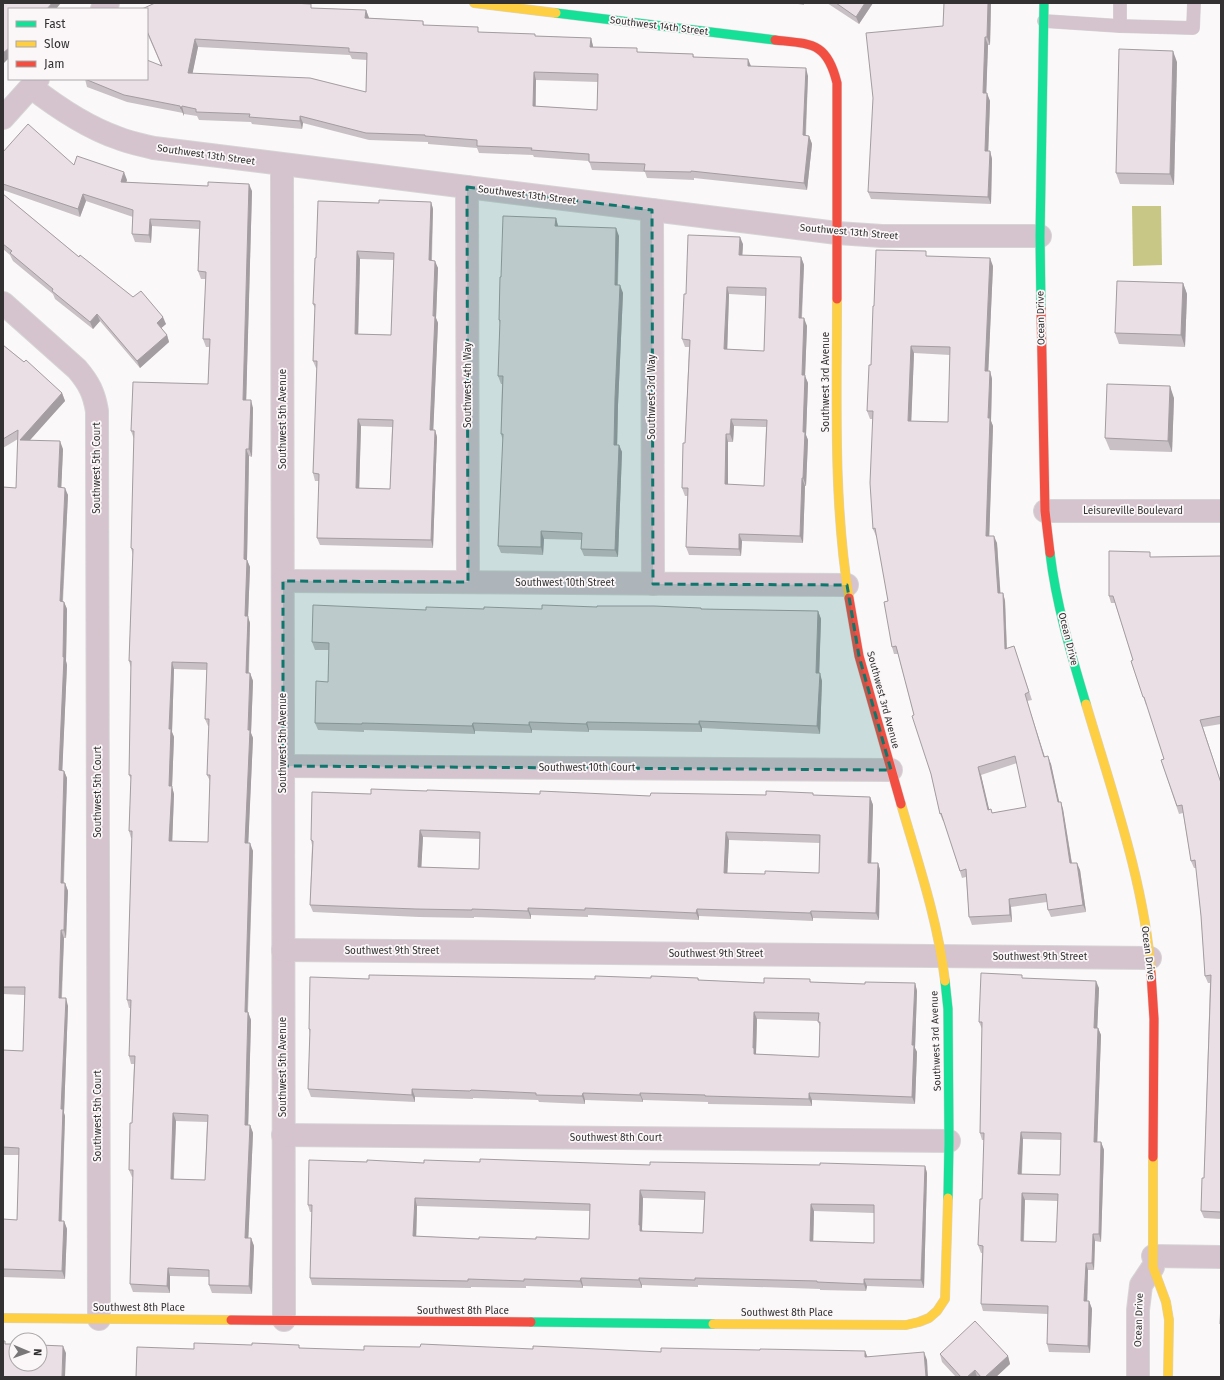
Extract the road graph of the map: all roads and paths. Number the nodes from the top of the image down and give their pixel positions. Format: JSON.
{"nodes":[{"id":1,"x":474,"y":3,"type":"edge"},
{"id":2,"x":1044,"y":3,"type":"edge"},
{"id":3,"x":1120,"y":3,"type":"edge"},
{"id":4,"x":1194,"y":3,"type":"edge"},
{"id":5,"x":1044,"y":21,"type":"junction"},
{"id":6,"x":1120,"y":26,"type":"junction"},
{"id":7,"x":834,"y":67,"type":"joint"},
{"id":8,"x":35,"y":83,"type":"edge"},
{"id":9,"x":3,"y":118,"type":"edge"},
{"id":10,"x":282,"y":165,"type":"junction"},
{"id":11,"x":467,"y":187,"type":"junction"},
{"id":12,"x":652,"y":210,"type":"junction"},
{"id":13,"x":837,"y":233,"type":"junction"},
{"id":14,"x":1040,"y":236,"type":"junction"},
{"id":15,"x":3,"y":303,"type":"edge"},
{"id":16,"x":1221,"y":511,"type":"edge"},
{"id":17,"x":1045,"y":512,"type":"junction"},
{"id":18,"x":283,"y":581,"type":"junction"},
{"id":19,"x":468,"y":582,"type":"junction"},
{"id":20,"x":653,"y":584,"type":"junction"},
{"id":21,"x":847,"y":585,"type":"junction"},
{"id":22,"x":283,"y":766,"type":"junction"},
{"id":23,"x":891,"y":770,"type":"junction"},
{"id":24,"x":283,"y":950,"type":"junction"},
{"id":25,"x":942,"y":956,"type":"junction"},
{"id":26,"x":1150,"y":958,"type":"junction"},
{"id":27,"x":283,"y":1135,"type":"junction"},
{"id":28,"x":949,"y":1141,"type":"junction"},
{"id":29,"x":1221,"y":1258,"type":"edge"},
{"id":30,"x":1153,"y":1261,"type":"junction"},
{"id":31,"x":3,"y":1318,"type":"edge"},
{"id":32,"x":99,"y":1319,"type":"junction"},
{"id":33,"x":284,"y":1320,"type":"junction"},
{"id":34,"x":922,"y":1322,"type":"joint"},
{"id":35,"x":1138,"y":1377,"type":"edge"},
{"id":36,"x":1168,"y":1377,"type":"edge"}],
"edges":[{"from":1,"to":7,"type":"street","name":"Southwest 14th Street"},
{"from":2,"to":5,"type":"street","name":"Ocean Drive"},
{"from":3,"to":6,"type":"lane"},
{"from":4,"to":6,"type":"lane"},
{"from":5,"to":6,"type":"lane"},
{"from":5,"to":14,"type":"street","name":"Ocean Drive"},
{"from":7,"to":13,"type":"street","name":"Southwest 3rd Avenue"},
{"from":8,"to":9,"type":"street"},
{"from":8,"to":10,"type":"street","name":"Southwest 13th Street"},
{"from":10,"to":11,"type":"street","name":"Southwest 13th Street"},
{"from":10,"to":18,"type":"street","name":"Southwest 5th Avenue"},
{"from":11,"to":12,"type":"street","name":"Southwest 13th Street"},
{"from":11,"to":19,"type":"street","name":"Southwest 4th Way"},
{"from":12,"to":13,"type":"street","name":"Southwest 13th Street"},
{"from":12,"to":20,"type":"street","name":"Southwest 3rd Way"},
{"from":13,"to":14,"type":"street","name":"Southwest 13th Street"},
{"from":13,"to":21,"type":"street","name":"Southwest 3rd Avenue"},
{"from":14,"to":17,"type":"street","name":"Ocean Drive"},
{"from":15,"to":32,"type":"street","name":"Southwest 5th Court"},
{"from":16,"to":17,"type":"street","name":"Leisureville Boulevard"},
{"from":17,"to":26,"type":"street","name":"Ocean Drive"},
{"from":18,"to":19,"type":"street","name":"Southwest 10th Street"},
{"from":18,"to":22,"type":"street","name":"Southwest 5th Avenue"},
{"from":19,"to":20,"type":"street","name":"Southwest 10th Street"},
{"from":20,"to":21,"type":"street","name":"Southwest 10th Street"},
{"from":21,"to":23,"type":"street","name":"Southwest 3rd Avenue"},
{"from":22,"to":23,"type":"street","name":"Southwest 10th Court"},
{"from":22,"to":24,"type":"street","name":"Southwest 5th Avenue"},
{"from":23,"to":25,"type":"street","name":"Southwest 3rd Avenue"},
{"from":24,"to":25,"type":"street","name":"Southwest 9th Street"},
{"from":24,"to":27,"type":"street","name":"Southwest 5th Avenue"},
{"from":25,"to":26,"type":"street","name":"Southwest 9th Street"},
{"from":25,"to":28,"type":"street","name":"Southwest 3rd Avenue"},
{"from":26,"to":30,"type":"street","name":"Ocean Drive"},
{"from":27,"to":28,"type":"street","name":"Southwest 8th Court"},
{"from":27,"to":33,"type":"street","name":"Southwest 5th Avenue"},
{"from":28,"to":34,"type":"street","name":"Southwest 3rd Avenue"},
{"from":29,"to":30,"type":"street"},
{"from":30,"to":35,"type":"street","name":"Ocean Drive"},
{"from":30,"to":36,"type":"street","name":"Ocean Drive"},
{"from":31,"to":32,"type":"street","name":"Southwest 8th Place"},
{"from":32,"to":33,"type":"street","name":"Southwest 8th Place"},
{"from":33,"to":34,"type":"street","name":"Southwest 8th Place"}]}
